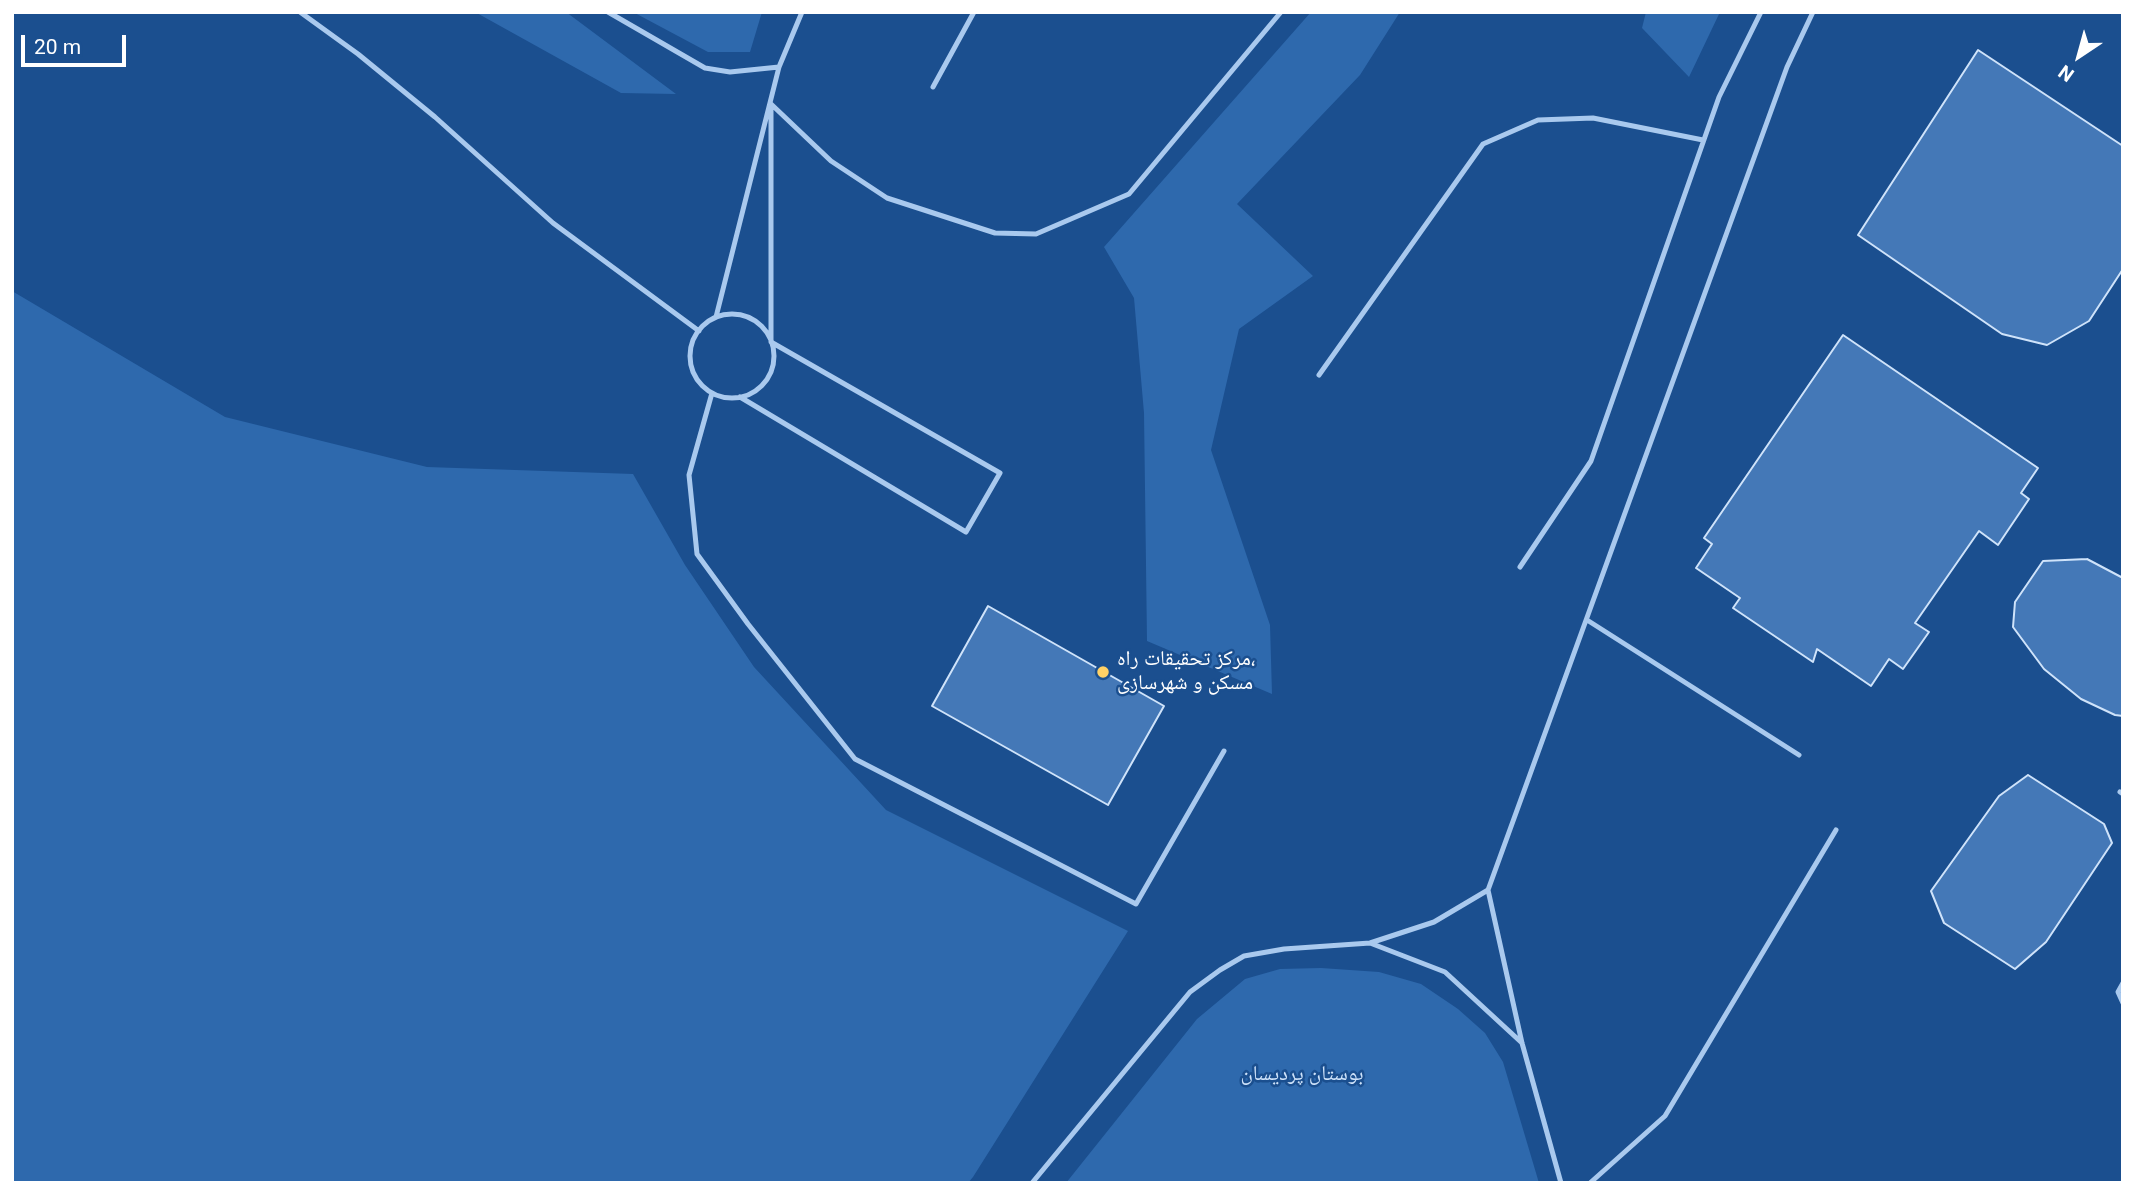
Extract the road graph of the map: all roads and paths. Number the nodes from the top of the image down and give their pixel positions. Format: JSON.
{"nodes":[{"id":1,"x":300,"y":12,"type":"edge"},
{"id":2,"x":608,"y":12,"type":"edge"},
{"id":3,"x":803,"y":12,"type":"edge"},
{"id":4,"x":974,"y":12,"type":"edge"},
{"id":5,"x":1281,"y":12,"type":"edge"},
{"id":6,"x":1761,"y":12,"type":"edge"},
{"id":7,"x":1813,"y":12,"type":"edge"},
{"id":8,"x":779,"y":66,"type":"junction"},
{"id":9,"x":933,"y":87,"type":"dead end"},
{"id":10,"x":771,"y":104,"type":"junction"},
{"id":11,"x":1703,"y":140,"type":"junction"},
{"id":12,"x":716,"y":317,"type":"junction"},
{"id":13,"x":698,"y":331,"type":"junction"},
{"id":14,"x":771,"y":342,"type":"junction"},
{"id":15,"x":1319,"y":375,"type":"dead end"},
{"id":16,"x":712,"y":393,"type":"junction"},
{"id":17,"x":740,"y":397,"type":"junction"},
{"id":18,"x":1520,"y":567,"type":"dead end"},
{"id":19,"x":1587,"y":620,"type":"junction"},
{"id":20,"x":1224,"y":751,"type":"dead end"},
{"id":21,"x":1799,"y":755,"type":"dead end"},
{"id":22,"x":1836,"y":830,"type":"dead end"},
{"id":23,"x":1489,"y":890,"type":"junction"},
{"id":24,"x":1370,"y":943,"type":"junction"},
{"id":25,"x":2123,"y":983,"type":"edge"},
{"id":26,"x":2123,"y":1003,"type":"edge"},
{"id":27,"x":1522,"y":1043,"type":"junction"},
{"id":28,"x":1032,"y":1183,"type":"edge"},
{"id":29,"x":1561,"y":1183,"type":"edge"},
{"id":30,"x":1590,"y":1183,"type":"edge"}],
"edges":[{"from":1,"to":13,"type":"lane"},
{"from":2,"to":8,"type":"lane"},
{"from":3,"to":8,"type":"lane"},
{"from":4,"to":9,"type":"lane"},
{"from":5,"to":10,"type":"lane"},
{"from":6,"to":11,"type":"lane"},
{"from":7,"to":19,"type":"lane"},
{"from":8,"to":10,"type":"lane"},
{"from":10,"to":12,"type":"lane"},
{"from":10,"to":14,"type":"lane"},
{"from":11,"to":15,"type":"lane"},
{"from":11,"to":18,"type":"lane"},
{"from":12,"to":13,"type":"lane"},
{"from":12,"to":14,"type":"lane"},
{"from":13,"to":16,"type":"lane"},
{"from":14,"to":17,"type":"lane"},
{"from":14,"to":17,"type":"lane"},
{"from":16,"to":17,"type":"lane"},
{"from":16,"to":20,"type":"lane"},
{"from":19,"to":21,"type":"lane"},
{"from":19,"to":23,"type":"lane"},
{"from":22,"to":30,"type":"lane"},
{"from":23,"to":24,"type":"lane"},
{"from":23,"to":27,"type":"lane"},
{"from":24,"to":27,"type":"lane"},
{"from":24,"to":28,"type":"lane"},
{"from":25,"to":26,"type":"lane"},
{"from":27,"to":29,"type":"lane"}]}
